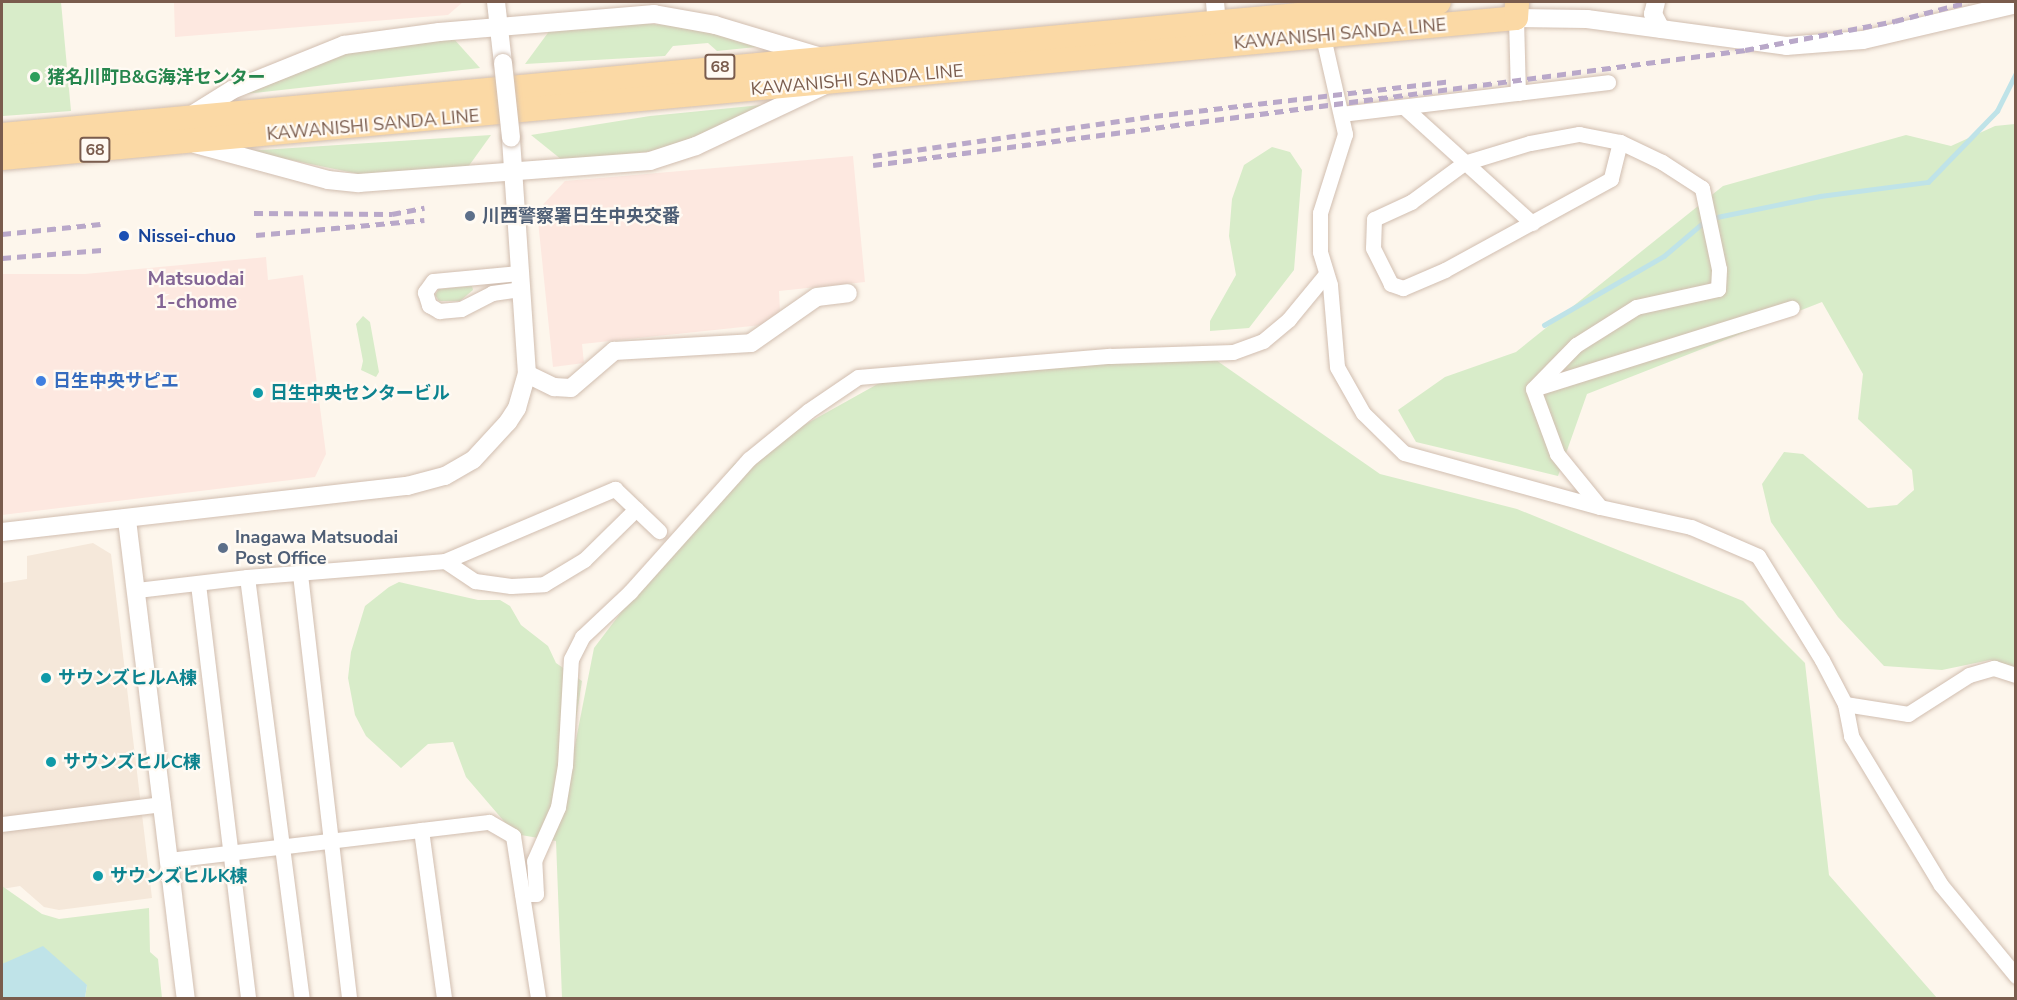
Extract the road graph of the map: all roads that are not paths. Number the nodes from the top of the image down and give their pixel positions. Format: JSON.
{"nodes":[{"id":1,"x":496,"y":2,"type":"edge"},
{"id":2,"x":1439,"y":2,"type":"edge"},
{"id":3,"x":1656,"y":2,"type":"edge"},
{"id":4,"x":2016,"y":4,"type":"edge"},
{"id":5,"x":1516,"y":10,"type":"edge"},
{"id":6,"x":1216,"y":12,"type":"edge"},
{"id":7,"x":1321,"y":24,"type":"junction"},
{"id":8,"x":499,"y":27,"type":"junction"},
{"id":9,"x":1661,"y":29,"type":"junction"},
{"id":10,"x":1219,"y":46,"type":"junction"},
{"id":11,"x":820,"y":57,"type":"junction"},
{"id":12,"x":830,"y":82,"type":"junction"},
{"id":13,"x":1608,"y":82,"type":"dead end"},
{"id":14,"x":1518,"y":93,"type":"junction"},
{"id":15,"x":1404,"y":107,"type":"junction"},
{"id":16,"x":1341,"y":114,"type":"junction"},
{"id":17,"x":187,"y":118,"type":"junction"},
{"id":18,"x":2,"y":135,"type":"edge"},
{"id":19,"x":189,"y":142,"type":"junction"},
{"id":20,"x":1620,"y":142,"type":"junction"},
{"id":21,"x":2,"y":158,"type":"edge"},
{"id":22,"x":1464,"y":163,"type":"junction"},
{"id":23,"x":512,"y":171,"type":"junction"},
{"id":24,"x":1532,"y":223,"type":"junction"},
{"id":25,"x":1326,"y":274,"type":"junction"},
{"id":26,"x":519,"y":281,"type":"junction"},
{"id":27,"x":848,"y":293,"type":"dead end"},
{"id":28,"x":1792,"y":308,"type":"dead end"},
{"id":29,"x":527,"y":374,"type":"junction"},
{"id":30,"x":1533,"y":389,"type":"junction"},
{"id":31,"x":1600,"y":507,"type":"junction"},
{"id":32,"x":636,"y":509,"type":"junction"},
{"id":33,"x":127,"y":520,"type":"junction"},
{"id":34,"x":659,"y":531,"type":"dead end"},
{"id":35,"x":2,"y":532,"type":"edge"},
{"id":36,"x":445,"y":561,"type":"junction"},
{"id":37,"x":300,"y":574,"type":"junction"},
{"id":38,"x":247,"y":577,"type":"junction"},
{"id":39,"x":198,"y":584,"type":"junction"},
{"id":40,"x":137,"y":590,"type":"junction"},
{"id":41,"x":2016,"y":675,"type":"edge"},
{"id":42,"x":1845,"y":704,"type":"junction"},
{"id":43,"x":163,"y":804,"type":"junction"},
{"id":44,"x":2,"y":824,"type":"edge"},
{"id":45,"x":421,"y":830,"type":"junction"},
{"id":46,"x":330,"y":841,"type":"junction"},
{"id":47,"x":283,"y":847,"type":"junction"},
{"id":48,"x":232,"y":853,"type":"junction"},
{"id":49,"x":169,"y":860,"type":"junction"},
{"id":50,"x":522,"y":894,"type":"junction"},
{"id":51,"x":2016,"y":976,"type":"edge"},
{"id":52,"x":186,"y":999,"type":"edge"},
{"id":53,"x":248,"y":999,"type":"edge"},
{"id":54,"x":302,"y":999,"type":"edge"},
{"id":55,"x":349,"y":999,"type":"edge"},
{"id":56,"x":444,"y":999,"type":"edge"},
{"id":57,"x":538,"y":999,"type":"edge"}],
"edges":[{"from":1,"to":8,"type":"street"},
{"from":2,"to":7,"type":"main road","name":"KAWANISHI SANDA LINE","number":"68"},
{"from":3,"to":9,"type":"street"},
{"from":4,"to":9,"type":"street"},
{"from":5,"to":7,"type":"main road","name":"KAWANISHI SANDA LINE","number":"68"},
{"from":5,"to":9,"type":"street"},
{"from":5,"to":14,"type":"street"},
{"from":6,"to":7,"type":"main road","name":"KAWANISHI SANDA LINE","number":"68"},
{"from":6,"to":10,"type":"street"},
{"from":6,"to":11,"type":"main road","name":"KAWANISHI SANDA LINE","number":"68"},
{"from":7,"to":10,"type":"main road","name":"KAWANISHI SANDA LINE","number":"68"},
{"from":7,"to":16,"type":"street"},
{"from":8,"to":11,"type":"street"},
{"from":8,"to":17,"type":"street"},
{"from":8,"to":23,"type":"street","bridge":true},
{"from":10,"to":12,"type":"main road","name":"KAWANISHI SANDA LINE","number":"68"},
{"from":11,"to":17,"type":"main road","name":"KAWANISHI SANDA LINE","number":"68"},
{"from":12,"to":19,"type":"main road","name":"KAWANISHI SANDA LINE","number":"68"},
{"from":12,"to":23,"type":"street"},
{"from":13,"to":14,"type":"street"},
{"from":14,"to":15,"type":"street"},
{"from":15,"to":16,"type":"street"},
{"from":15,"to":22,"type":"street"},
{"from":16,"to":25,"type":"street"},
{"from":17,"to":18,"type":"main road","name":"KAWANISHI SANDA LINE","number":"68"},
{"from":19,"to":21,"type":"main road","name":"KAWANISHI SANDA LINE","number":"68"},
{"from":19,"to":23,"type":"street"},
{"from":20,"to":22,"type":"street"},
{"from":20,"to":24,"type":"street"},
{"from":20,"to":30,"type":"street"},
{"from":22,"to":24,"type":"street"},
{"from":22,"to":24,"type":"street"},
{"from":23,"to":26,"type":"street"},
{"from":25,"to":31,"type":"street"},
{"from":25,"to":50,"type":"street"},
{"from":26,"to":26,"type":"street"},
{"from":26,"to":29,"type":"street"},
{"from":27,"to":29,"type":"street"},
{"from":28,"to":30,"type":"street"},
{"from":29,"to":33,"type":"street"},
{"from":30,"to":31,"type":"street"},
{"from":31,"to":42,"type":"street"},
{"from":32,"to":34,"type":"street"},
{"from":32,"to":36,"type":"street"},
{"from":32,"to":36,"type":"street"},
{"from":33,"to":35,"type":"street"},
{"from":33,"to":40,"type":"street"},
{"from":36,"to":37,"type":"street"},
{"from":37,"to":38,"type":"street"},
{"from":37,"to":46,"type":"street"},
{"from":38,"to":39,"type":"street"},
{"from":38,"to":47,"type":"street"},
{"from":39,"to":40,"type":"street"},
{"from":39,"to":48,"type":"street"},
{"from":40,"to":43,"type":"street"},
{"from":41,"to":42,"type":"street"},
{"from":42,"to":51,"type":"street"},
{"from":43,"to":44,"type":"street"},
{"from":43,"to":49,"type":"street"},
{"from":45,"to":46,"type":"street"},
{"from":45,"to":50,"type":"street"},
{"from":45,"to":56,"type":"street"},
{"from":46,"to":47,"type":"street"},
{"from":46,"to":55,"type":"street"},
{"from":47,"to":48,"type":"street"},
{"from":47,"to":54,"type":"street"},
{"from":48,"to":49,"type":"street"},
{"from":48,"to":53,"type":"street"},
{"from":49,"to":52,"type":"street"},
{"from":50,"to":57,"type":"street"}]}
